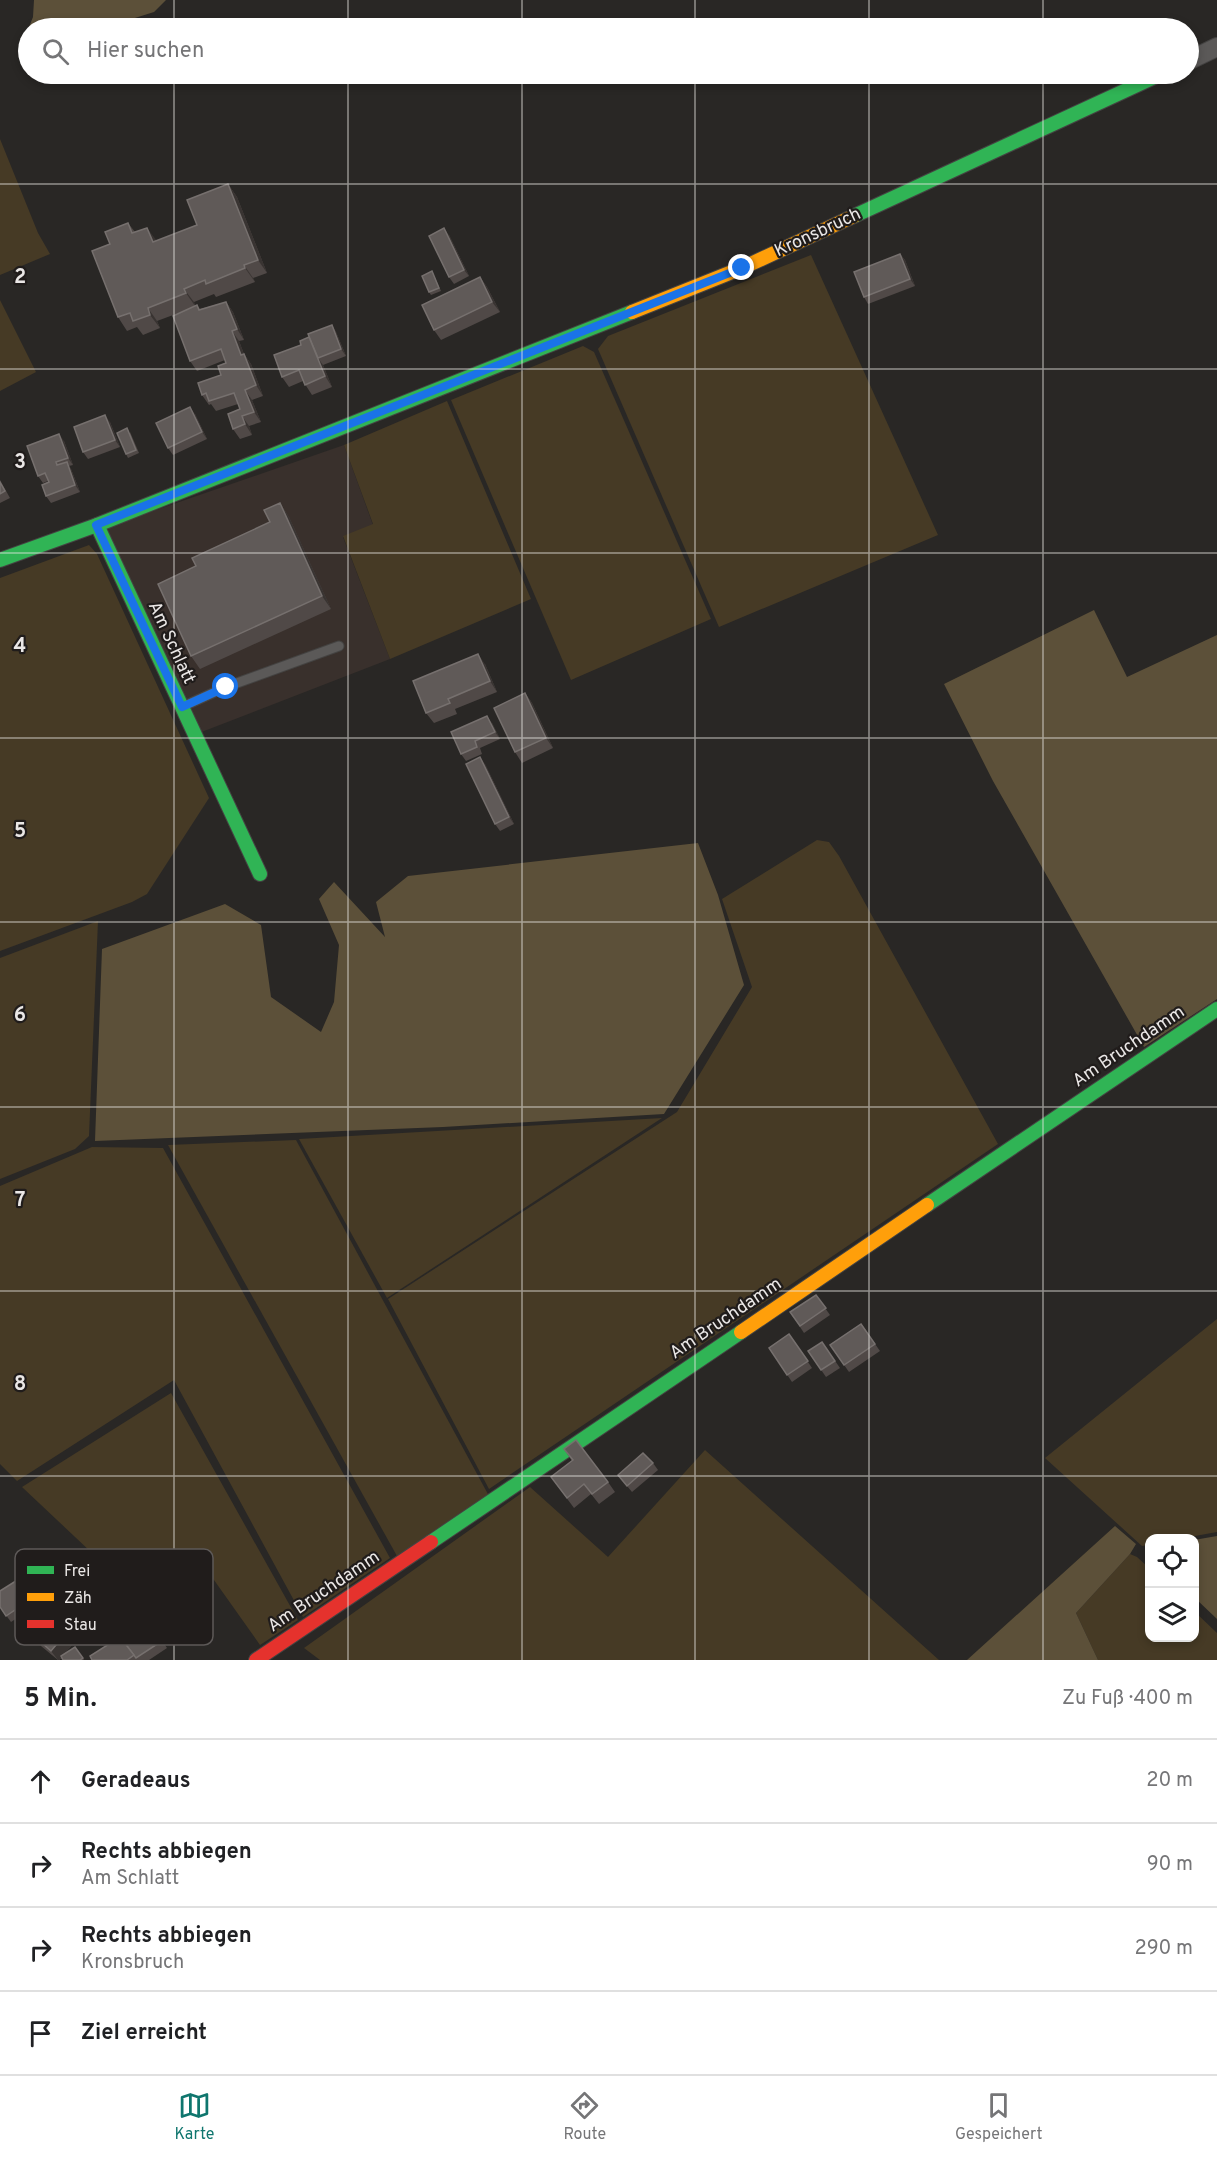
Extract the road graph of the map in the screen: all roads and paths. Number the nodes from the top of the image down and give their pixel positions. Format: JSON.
{"nodes":[{"id":1,"x":1217,"y":47,"type":"edge"},
{"id":2,"x":1199,"y":56,"type":"edge"},
{"id":3,"x":1139,"y":84,"type":"edge"},
{"id":4,"x":96,"y":525,"type":"junction"},
{"id":5,"x":0,"y":560,"type":"edge"},
{"id":6,"x":339,"y":646,"type":"dead end"},
{"id":7,"x":182,"y":707,"type":"junction"},
{"id":8,"x":260,"y":874,"type":"dead end"},
{"id":9,"x":1217,"y":1008,"type":"edge"},
{"id":10,"x":256,"y":1660,"type":"edge"}],
"edges":[{"from":1,"to":2,"type":"street"},
{"from":3,"to":4,"type":"street","name":"Kronsbruch"},
{"from":4,"to":5,"type":"street","name":"Kronsbruch"},
{"from":4,"to":7,"type":"street","name":"Am Schlatt"},
{"from":6,"to":7,"type":"lane"},
{"from":7,"to":8,"type":"street","name":"Am Schlatt"},
{"from":9,"to":10,"type":"street","name":"Am Bruchdamm"}]}
